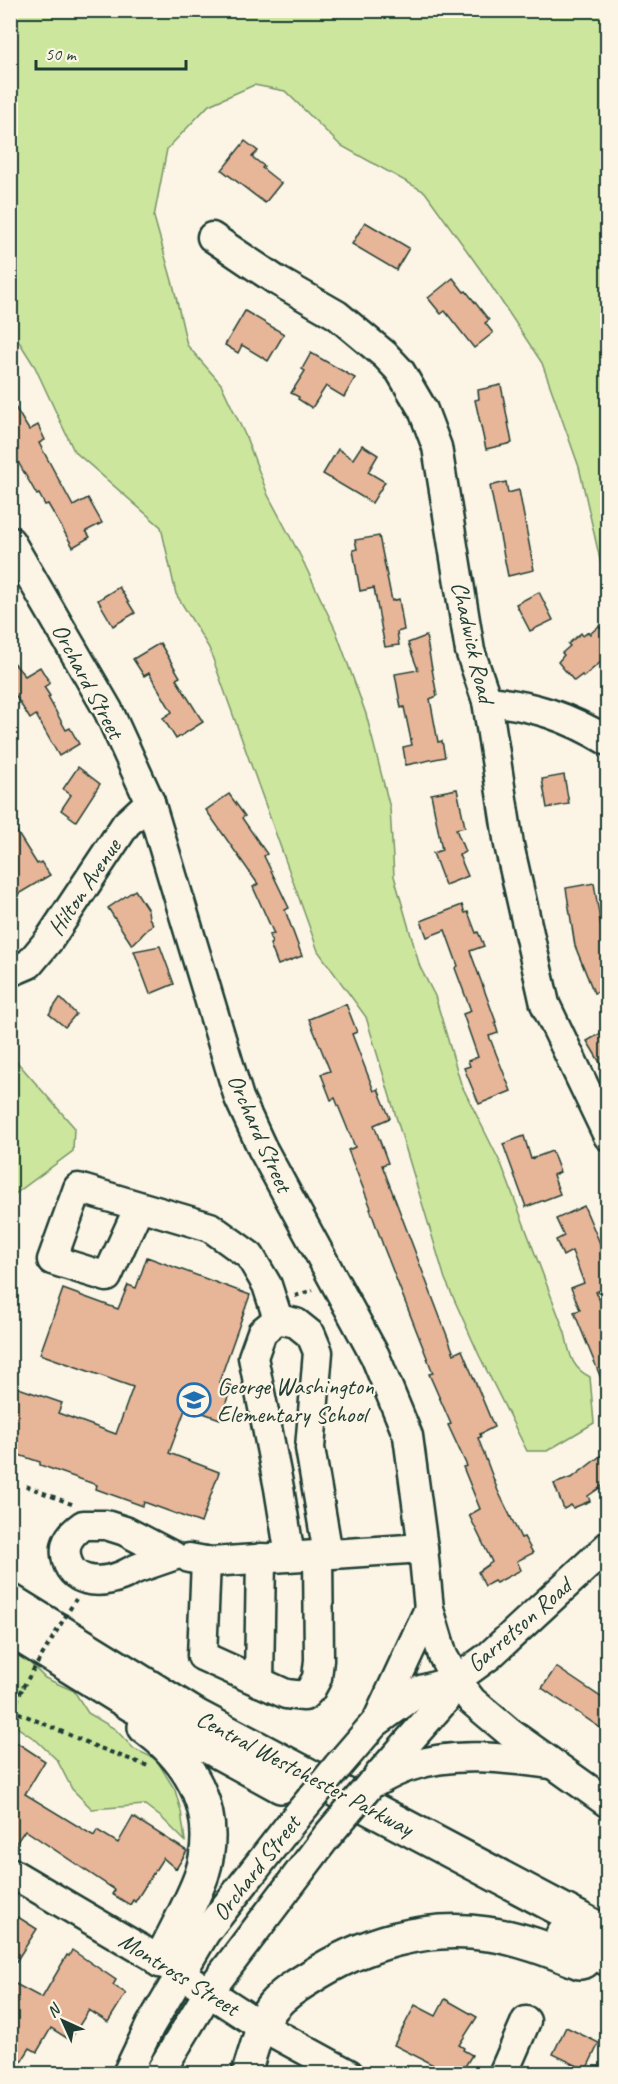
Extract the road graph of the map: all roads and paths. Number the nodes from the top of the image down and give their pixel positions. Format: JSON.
{"nodes":[{"id":1,"x":212,"y":237,"type":"dead end"},
{"id":2,"x":14,"y":557,"type":"edge"},
{"id":3,"x":487,"y":701,"type":"junction"},
{"id":4,"x":608,"y":741,"type":"edge"},
{"id":5,"x":150,"y":802,"type":"junction"},
{"id":6,"x":13,"y":967,"type":"edge"},
{"id":7,"x":605,"y":1125,"type":"edge"},
{"id":8,"x":139,"y":1207,"type":"dead end"},
{"id":9,"x":278,"y":1319,"type":"junction"},
{"id":10,"x":26,"y":1486,"type":"dead end"},
{"id":11,"x":83,"y":1508,"type":"dead end"},
{"id":12,"x":608,"y":1546,"type":"edge"},
{"id":13,"x":423,"y":1548,"type":"junction"},
{"id":14,"x":323,"y":1554,"type":"junction"},
{"id":15,"x":173,"y":1556,"type":"dead end"},
{"id":16,"x":290,"y":1556,"type":"junction"},
{"id":17,"x":261,"y":1558,"type":"junction"},
{"id":18,"x":206,"y":1561,"type":"junction"},
{"id":19,"x":76,"y":1599,"type":"dead end"},
{"id":20,"x":10,"y":1601,"type":"edge"},
{"id":21,"x":429,"y":1609,"type":"junction"},
{"id":22,"x":10,"y":1629,"type":"edge"},
{"id":23,"x":51,"y":1654,"type":"junction"},
{"id":24,"x":456,"y":1680,"type":"junction"},
{"id":25,"x":259,"y":1682,"type":"junction"},
{"id":26,"x":12,"y":1710,"type":"edge"},
{"id":27,"x":375,"y":1723,"type":"junction"},
{"id":28,"x":552,"y":1764,"type":"junction"},
{"id":29,"x":156,"y":1769,"type":"dead end"},
{"id":30,"x":370,"y":1785,"type":"junction"},
{"id":31,"x":608,"y":1803,"type":"edge"},
{"id":32,"x":10,"y":1872,"type":"edge"},
{"id":33,"x":608,"y":1934,"type":"edge"},
{"id":34,"x":608,"y":1960,"type":"edge"},
{"id":35,"x":170,"y":1968,"type":"junction"},
{"id":36,"x":208,"y":1993,"type":"junction"},
{"id":37,"x":526,"y":2021,"type":"dead end"},
{"id":38,"x":261,"y":2026,"type":"junction"},
{"id":39,"x":126,"y":2073,"type":"edge"},
{"id":40,"x":159,"y":2073,"type":"edge"},
{"id":41,"x":246,"y":2073,"type":"edge"},
{"id":42,"x":348,"y":2073,"type":"edge"},
{"id":43,"x":503,"y":2073,"type":"edge"}],
"edges":[{"from":1,"to":3,"type":"street","name":"Chadwick Road"},
{"from":2,"to":5,"type":"street","name":"Orchard Street"},
{"from":3,"to":4,"type":"street"},
{"from":3,"to":7,"type":"street","name":"Chadwick Road"},
{"from":5,"to":6,"type":"street","name":"Hilton Avenue"},
{"from":5,"to":13,"type":"street","name":"Orchard Street"},
{"from":8,"to":9,"type":"street"},
{"from":9,"to":14,"type":"street"},
{"from":9,"to":16,"type":"street"},
{"from":10,"to":11,"type":"path"},
{"from":12,"to":24,"type":"street","name":"Garretson Road"},
{"from":13,"to":14,"type":"street"},
{"from":13,"to":21,"type":"street","name":"Orchard Street"},
{"from":14,"to":16,"type":"street"},
{"from":14,"to":25,"type":"street"},
{"from":15,"to":18,"type":"street"},
{"from":16,"to":17,"type":"street"},
{"from":17,"to":18,"type":"street"},
{"from":17,"to":25,"type":"street"},
{"from":18,"to":25,"type":"street"},
{"from":19,"to":26,"type":"path","bridge":true},
{"from":20,"to":33,"type":"main road","name":"Central Westchester Parkway"},
{"from":21,"to":24,"type":"street","name":"Orchard Street"},
{"from":21,"to":27,"type":"street"},
{"from":22,"to":23,"type":"main road","name":"Central Westchester Parkway"},
{"from":23,"to":34,"type":"main road","name":"Central Westchester Parkway"},
{"from":23,"to":35,"type":"main road"},
{"from":24,"to":27,"type":"street","name":"Orchard Street"},
{"from":24,"to":28,"type":"street"},
{"from":24,"to":30,"type":"street","name":"Orchard Street"},
{"from":26,"to":29,"type":"path"},
{"from":27,"to":35,"type":"street","name":"Orchard Street","bridge":true},
{"from":28,"to":30,"type":"street"},
{"from":28,"to":31,"type":"street"},
{"from":30,"to":36,"type":"street","name":"Orchard Street","bridge":true},
{"from":32,"to":35,"type":"street","name":"Montross Street"},
{"from":34,"to":38,"type":"main road"},
{"from":35,"to":36,"type":"street","name":"Montross Street"},
{"from":35,"to":39,"type":"street","name":"Orchard Street"},
{"from":36,"to":38,"type":"street","name":"Montross Street"},
{"from":36,"to":40,"type":"street","name":"Orchard Street"},
{"from":37,"to":43,"type":"street"},
{"from":38,"to":41,"type":"street"},
{"from":38,"to":42,"type":"street","name":"Montross Street"}]}
